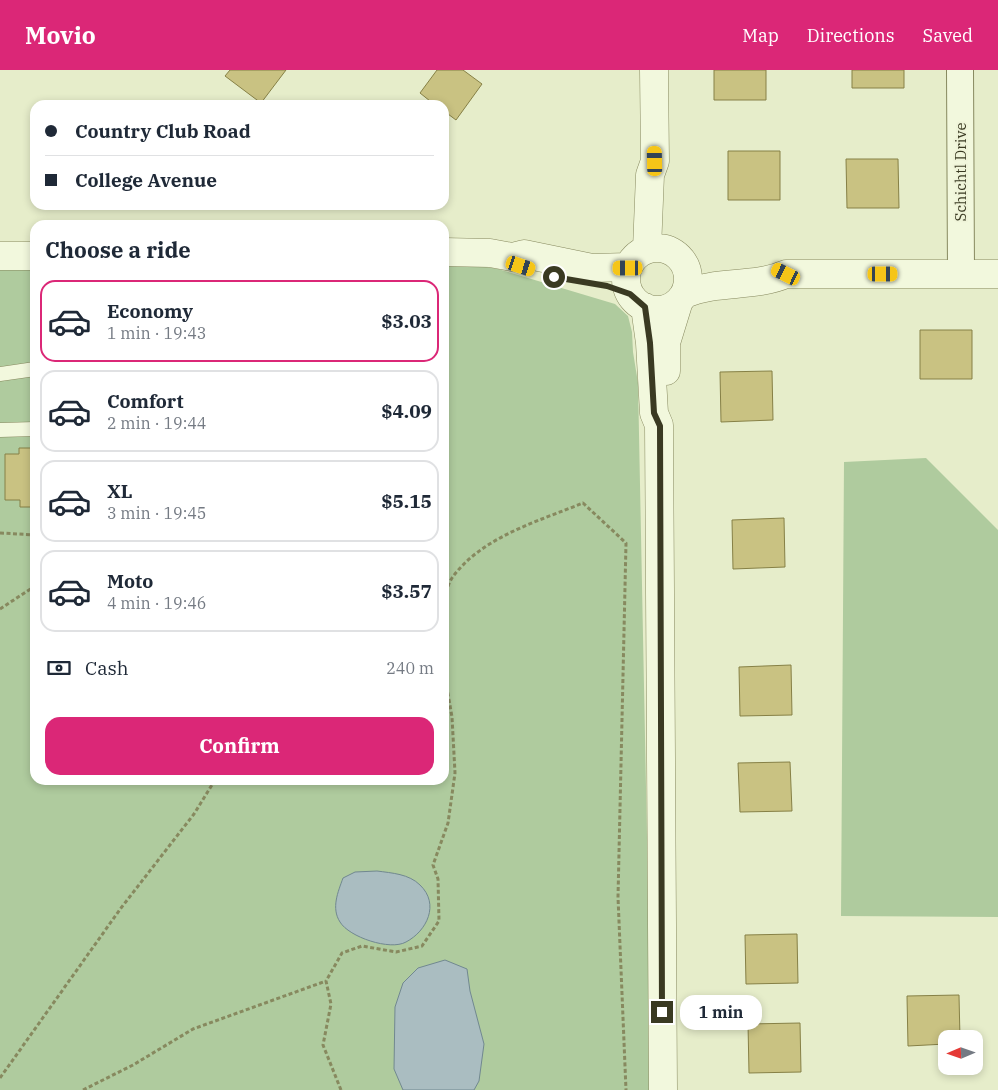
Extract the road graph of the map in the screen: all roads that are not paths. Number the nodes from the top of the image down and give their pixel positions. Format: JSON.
{"nodes":[{"id":1,"x":654,"y":70,"type":"edge"},
{"id":2,"x":960,"y":70,"type":"edge"},
{"id":3,"x":449,"y":252,"type":"edge"},
{"id":4,"x":668,"y":255,"type":"junction"},
{"id":5,"x":0,"y":256,"type":"edge"},
{"id":6,"x":30,"y":256,"type":"edge"},
{"id":7,"x":512,"y":257,"type":"junction"},
{"id":8,"x":628,"y":268,"type":"junction"},
{"id":9,"x":961,"y":273,"type":"junction"},
{"id":10,"x":786,"y":274,"type":"junction"},
{"id":11,"x":998,"y":274,"type":"edge"},
{"id":12,"x":681,"y":299,"type":"junction"},
{"id":13,"x":637,"y":301,"type":"junction"},
{"id":14,"x":30,"y":370,"type":"edge"},
{"id":15,"x":0,"y":374,"type":"edge"},
{"id":16,"x":660,"y":426,"type":"junction"},
{"id":17,"x":30,"y":429,"type":"edge"},
{"id":18,"x":0,"y":430,"type":"edge"},
{"id":19,"x":663,"y":1090,"type":"edge"}],
"edges":[{"from":1,"to":4,"type":"street"},
{"from":2,"to":9,"type":"street","name":"Schichtl Drive"},
{"from":3,"to":7,"type":"street"},
{"from":4,"to":8,"type":"street"},
{"from":4,"to":10,"type":"street"},
{"from":4,"to":12,"type":"street"},
{"from":5,"to":6,"type":"street"},
{"from":7,"to":8,"type":"street"},
{"from":7,"to":13,"type":"street"},
{"from":8,"to":13,"type":"street"},
{"from":9,"to":10,"type":"street"},
{"from":9,"to":11,"type":"street"},
{"from":10,"to":12,"type":"street"},
{"from":12,"to":13,"type":"street"},
{"from":12,"to":16,"type":"street"},
{"from":13,"to":16,"type":"street"},
{"from":14,"to":15,"type":"lane"},
{"from":16,"to":19,"type":"street"},
{"from":17,"to":18,"type":"lane"}]}
